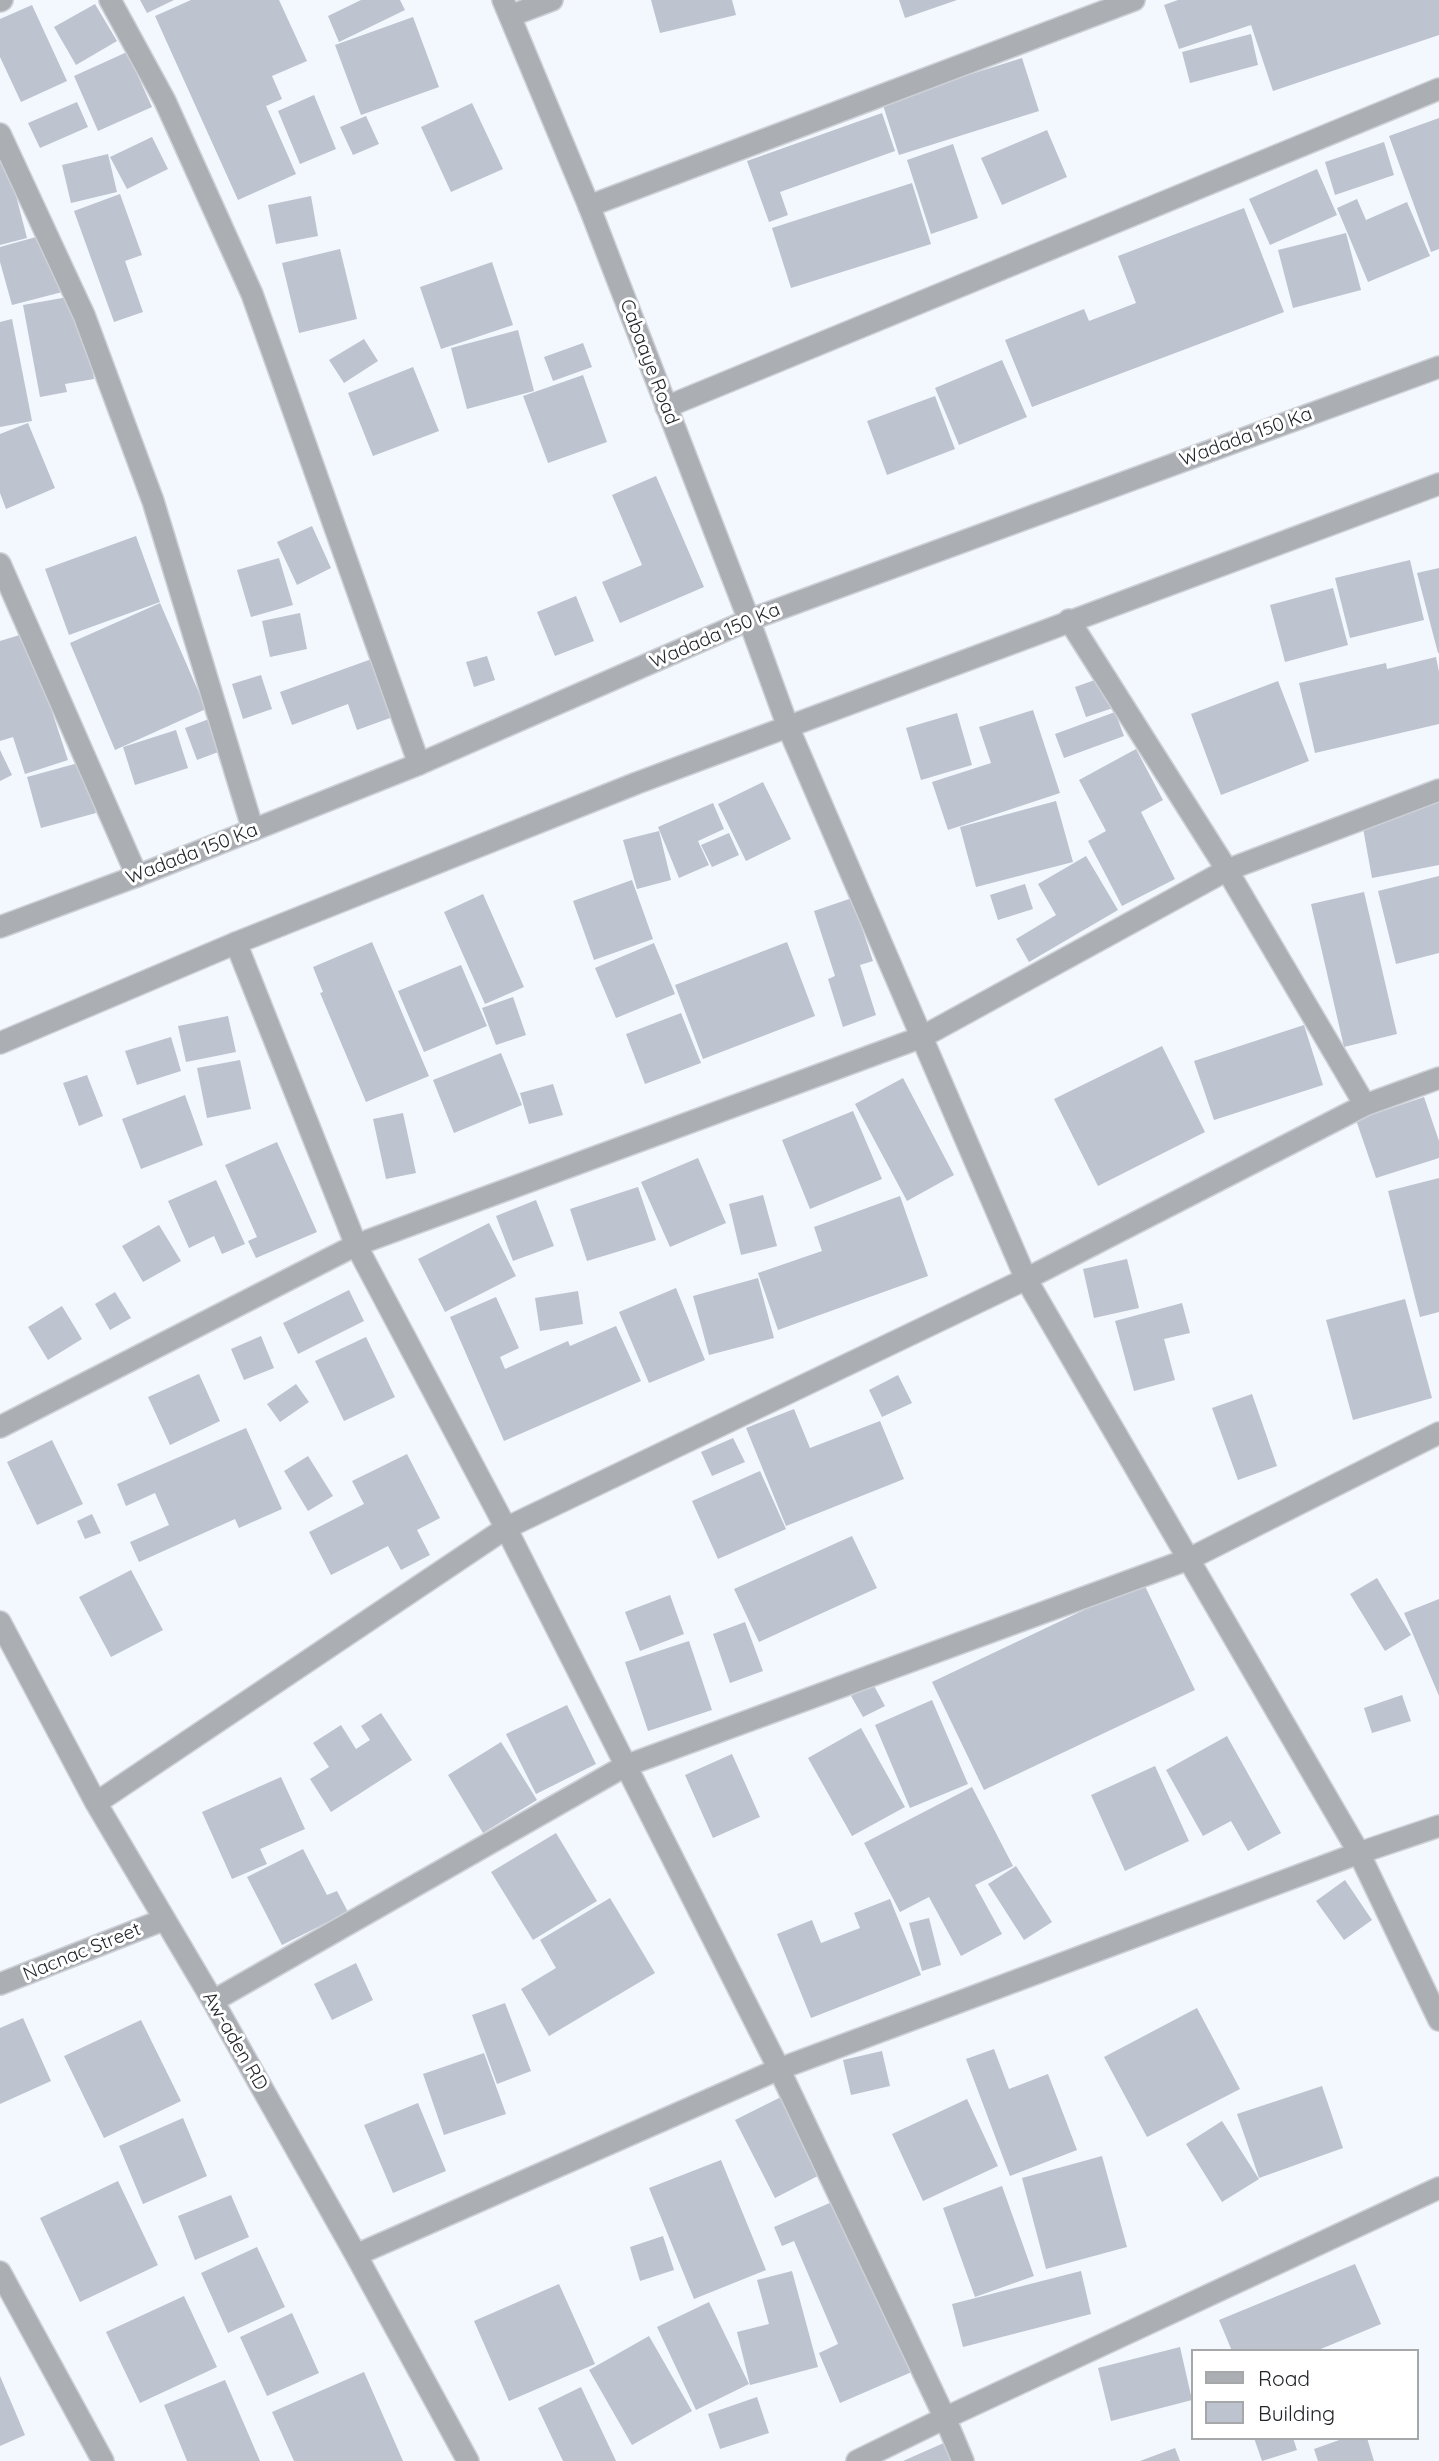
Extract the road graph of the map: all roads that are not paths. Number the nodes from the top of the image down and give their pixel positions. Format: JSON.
{"nodes":[{"id":1,"x":110,"y":0,"type":"edge"},
{"id":2,"x":552,"y":0,"type":"edge"},
{"id":3,"x":1134,"y":0,"type":"edge"},
{"id":4,"x":507,"y":8,"type":"edge"},
{"id":5,"x":1439,"y":89,"type":"edge"},
{"id":6,"x":0,"y":134,"type":"edge"},
{"id":7,"x":589,"y":206,"type":"junction"},
{"id":8,"x":1439,"y":367,"type":"edge"},
{"id":9,"x":666,"y":407,"type":"junction"},
{"id":10,"x":1439,"y":484,"type":"edge"},
{"id":11,"x":0,"y":564,"type":"edge"},
{"id":12,"x":749,"y":620,"type":"junction"},
{"id":13,"x":1069,"y":620,"type":"junction"},
{"id":14,"x":788,"y":727,"type":"junction"},
{"id":15,"x":419,"y":764,"type":"junction"},
{"id":16,"x":1439,"y":790,"type":"edge"},
{"id":17,"x":253,"y":830,"type":"junction"},
{"id":18,"x":1227,"y":870,"type":"junction"},
{"id":19,"x":137,"y":876,"type":"junction"},
{"id":20,"x":0,"y":927,"type":"edge"},
{"id":21,"x":236,"y":943,"type":"junction"},
{"id":22,"x":922,"y":1037,"type":"junction"},
{"id":23,"x":0,"y":1044,"type":"edge"},
{"id":24,"x":1439,"y":1078,"type":"edge"},
{"id":25,"x":1365,"y":1105,"type":"junction"},
{"id":26,"x":356,"y":1245,"type":"junction"},
{"id":27,"x":1026,"y":1279,"type":"junction"},
{"id":28,"x":0,"y":1427,"type":"edge"},
{"id":29,"x":1439,"y":1433,"type":"edge"},
{"id":30,"x":506,"y":1528,"type":"junction"},
{"id":31,"x":1189,"y":1559,"type":"junction"},
{"id":32,"x":0,"y":1622,"type":"edge"},
{"id":33,"x":625,"y":1766,"type":"junction"},
{"id":34,"x":96,"y":1803,"type":"junction"},
{"id":35,"x":1439,"y":1826,"type":"edge"},
{"id":36,"x":1359,"y":1853,"type":"junction"},
{"id":37,"x":163,"y":1920,"type":"junction"},
{"id":38,"x":0,"y":1984,"type":"edge"},
{"id":39,"x":213,"y":2001,"type":"junction"},
{"id":40,"x":1439,"y":2020,"type":"edge"},
{"id":41,"x":779,"y":2069,"type":"junction"},
{"id":42,"x":1439,"y":2188,"type":"edge"},
{"id":43,"x":356,"y":2255,"type":"junction"},
{"id":44,"x":0,"y":2272,"type":"edge"},
{"id":45,"x":945,"y":2418,"type":"junction"},
{"id":46,"x":103,"y":2461,"type":"edge"},
{"id":47,"x":468,"y":2461,"type":"edge"},
{"id":48,"x":857,"y":2461,"type":"edge"},
{"id":49,"x":963,"y":2461,"type":"edge"}],
"edges":[{"from":1,"to":15,"type":"street"},
{"from":2,"to":4,"type":"street"},
{"from":3,"to":7,"type":"street"},
{"from":4,"to":7,"type":"street","name":"Cabaaye Road"},
{"from":5,"to":9,"type":"street"},
{"from":6,"to":17,"type":"street"},
{"from":7,"to":9,"type":"street","name":"Cabaaye Road"},
{"from":8,"to":12,"type":"street","name":"Wadada 150 Ka"},
{"from":9,"to":12,"type":"street","name":"Cabaaye Road"},
{"from":10,"to":13,"type":"street"},
{"from":11,"to":19,"type":"street"},
{"from":12,"to":14,"type":"street","name":"Cabaaye Road"},
{"from":12,"to":15,"type":"street","name":"Wadada 150 Ka"},
{"from":13,"to":14,"type":"street"},
{"from":13,"to":18,"type":"street"},
{"from":14,"to":21,"type":"street"},
{"from":14,"to":22,"type":"street","name":"Cabaaye Road"},
{"from":15,"to":17,"type":"street","name":"Wadada 150 Ka"},
{"from":16,"to":18,"type":"street"},
{"from":17,"to":19,"type":"street","name":"Wadada 150 Ka"},
{"from":18,"to":22,"type":"street"},
{"from":18,"to":25,"type":"street"},
{"from":19,"to":20,"type":"street","name":"Wadada 150 Ka"},
{"from":21,"to":23,"type":"street"},
{"from":21,"to":26,"type":"street"},
{"from":22,"to":26,"type":"street"},
{"from":22,"to":27,"type":"street","name":"Cabaaye Road"},
{"from":24,"to":25,"type":"street"},
{"from":25,"to":27,"type":"street"},
{"from":26,"to":28,"type":"street"},
{"from":26,"to":30,"type":"street"},
{"from":27,"to":30,"type":"street"},
{"from":27,"to":31,"type":"street","name":"Cabaaye Road"},
{"from":29,"to":31,"type":"street"},
{"from":30,"to":33,"type":"street"},
{"from":30,"to":34,"type":"street"},
{"from":31,"to":33,"type":"street"},
{"from":31,"to":36,"type":"street","name":"Cabaaye Road"},
{"from":32,"to":34,"type":"street","name":"Aw-aden RD"},
{"from":33,"to":39,"type":"street"},
{"from":33,"to":41,"type":"street"},
{"from":34,"to":37,"type":"street","name":"Aw-aden RD"},
{"from":35,"to":36,"type":"street"},
{"from":36,"to":40,"type":"street","name":"Cabaaye Road"},
{"from":36,"to":41,"type":"street"},
{"from":37,"to":38,"type":"street","name":"Nacnac Street"},
{"from":37,"to":39,"type":"street","name":"Aw-aden RD"},
{"from":39,"to":43,"type":"street","name":"Aw-aden RD"},
{"from":41,"to":43,"type":"street"},
{"from":41,"to":45,"type":"street"},
{"from":42,"to":45,"type":"street"},
{"from":43,"to":47,"type":"street","name":"Aw-aden RD"},
{"from":44,"to":46,"type":"street"},
{"from":45,"to":48,"type":"street"},
{"from":45,"to":49,"type":"street"}]}
